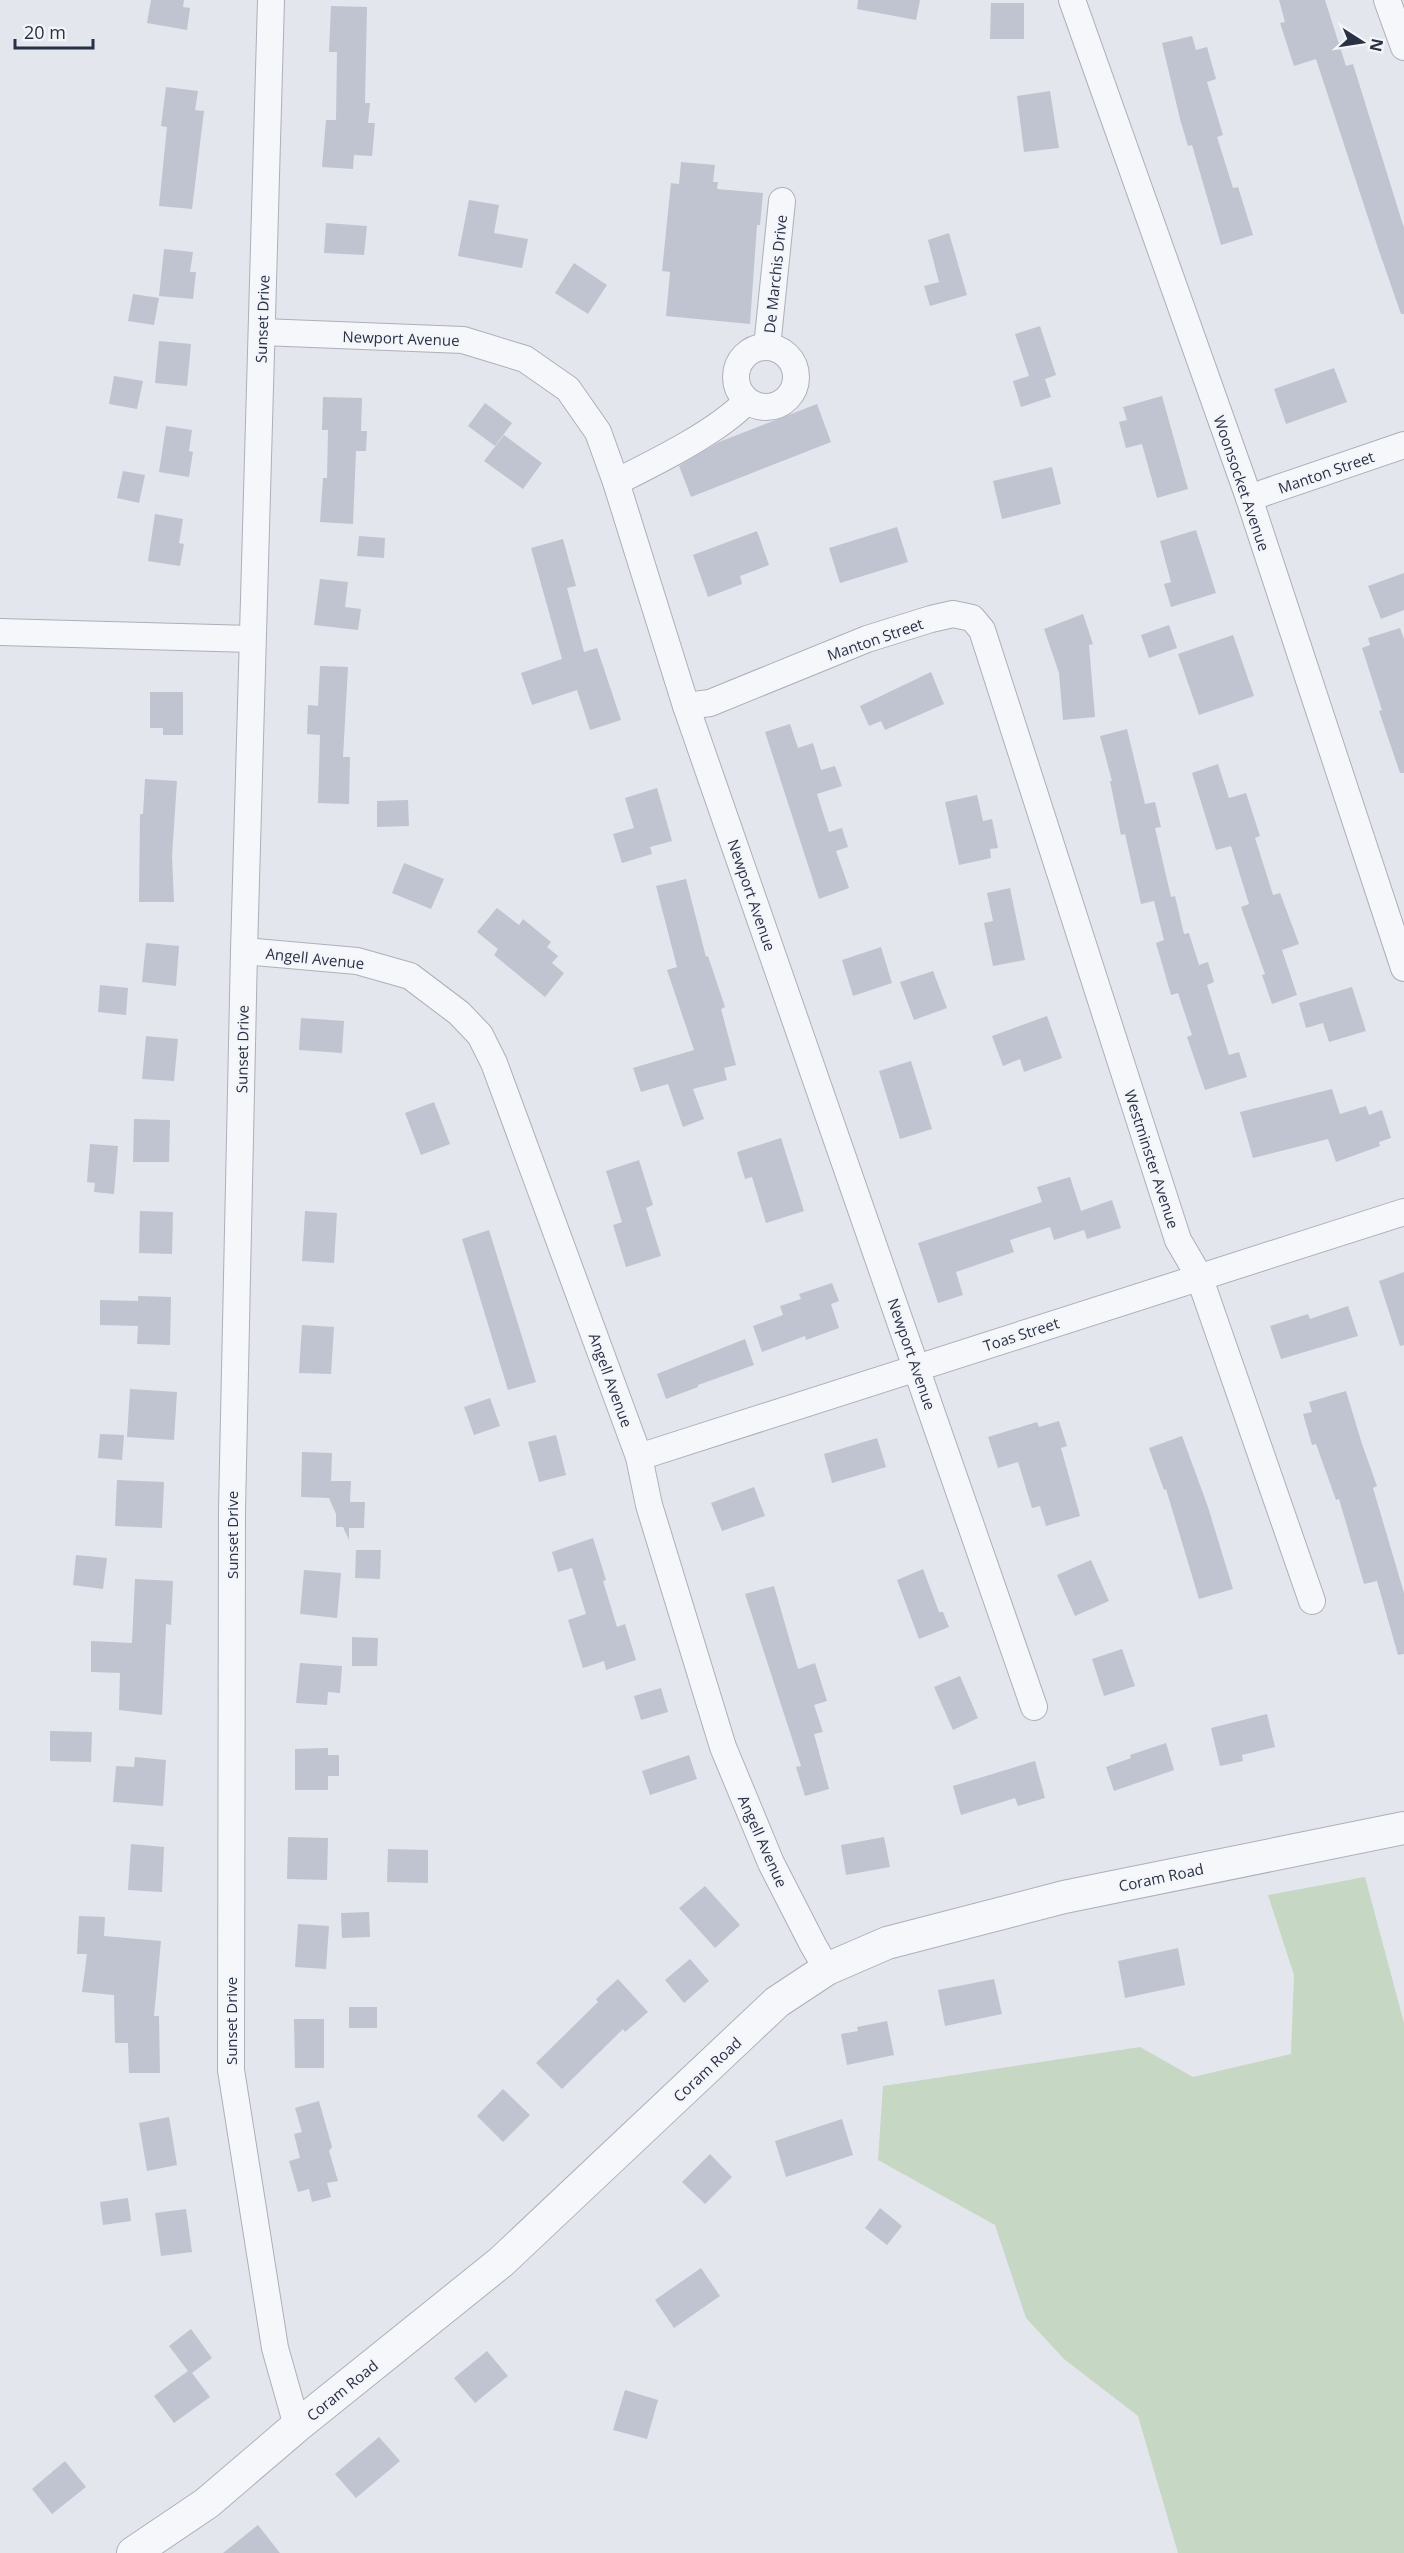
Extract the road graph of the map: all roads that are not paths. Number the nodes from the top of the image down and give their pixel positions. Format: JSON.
{"nodes":[{"id":1,"x":271,"y":0,"type":"edge"},
{"id":2,"x":1072,"y":0,"type":"edge"},
{"id":3,"x":1388,"y":0,"type":"edge"},
{"id":4,"x":1404,"y":47,"type":"edge"},
{"id":5,"x":782,"y":201,"type":"dead end"},
{"id":6,"x":262,"y":332,"type":"junction"},
{"id":7,"x":767,"y":347,"type":"junction"},
{"id":8,"x":747,"y":401,"type":"junction"},
{"id":9,"x":1404,"y":445,"type":"edge"},
{"id":10,"x":616,"y":482,"type":"junction"},
{"id":11,"x":1249,"y":498,"type":"junction"},
{"id":12,"x":0,"y":632,"type":"edge"},
{"id":13,"x":252,"y":639,"type":"junction"},
{"id":14,"x":686,"y":706,"type":"junction"},
{"id":15,"x":1008,"y":711,"type":"joint"},
{"id":16,"x":244,"y":951,"type":"junction"},
{"id":17,"x":1404,"y":968,"type":"edge"},
{"id":18,"x":1404,"y":1212,"type":"edge"},
{"id":19,"x":1199,"y":1276,"type":"junction"},
{"id":20,"x":917,"y":1368,"type":"junction"},
{"id":21,"x":639,"y":1457,"type":"junction"},
{"id":22,"x":1312,"y":1601,"type":"dead end"},
{"id":23,"x":1034,"y":1707,"type":"dead end"},
{"id":24,"x":1404,"y":1828,"type":"edge"},
{"id":25,"x":827,"y":1969,"type":"junction"},
{"id":26,"x":297,"y":2426,"type":"junction"},
{"id":27,"x":133,"y":2553,"type":"edge"}],
"edges":[{"from":1,"to":6,"type":"street","name":"Sunset Drive"},
{"from":2,"to":11,"type":"street","name":"Woonsocket Avenue"},
{"from":3,"to":4,"type":"street"},
{"from":5,"to":7,"type":"street","name":"De Marchis Drive"},
{"from":6,"to":10,"type":"street","name":"Newport Avenue"},
{"from":6,"to":13,"type":"street","name":"Sunset Drive"},
{"from":7,"to":8,"type":"street","name":"De Marchis Drive"},
{"from":7,"to":8,"type":"street","name":"De Marchis Drive"},
{"from":8,"to":10,"type":"street"},
{"from":9,"to":11,"type":"street","name":"Manton Street"},
{"from":10,"to":14,"type":"street","name":"Newport Avenue"},
{"from":11,"to":17,"type":"street","name":"Woonsocket Avenue"},
{"from":12,"to":13,"type":"street"},
{"from":13,"to":16,"type":"street","name":"Sunset Drive"},
{"from":14,"to":15,"type":"street","name":"Manton Street"},
{"from":14,"to":20,"type":"street","name":"Newport Avenue"},
{"from":15,"to":19,"type":"street","name":"Westminster Avenue"},
{"from":16,"to":21,"type":"street","name":"Angell Avenue"},
{"from":16,"to":26,"type":"street","name":"Sunset Drive"},
{"from":18,"to":19,"type":"street","name":"Toas Street"},
{"from":19,"to":20,"type":"street","name":"Toas Street"},
{"from":19,"to":22,"type":"street","name":"Westminster Avenue"},
{"from":20,"to":21,"type":"street","name":"Toas Street"},
{"from":20,"to":23,"type":"street","name":"Newport Avenue"},
{"from":21,"to":25,"type":"street","name":"Angell Avenue"},
{"from":24,"to":25,"type":"street","name":"Coram Road"},
{"from":25,"to":26,"type":"street","name":"Coram Road"},
{"from":26,"to":27,"type":"street","name":"Coram Road"}]}
